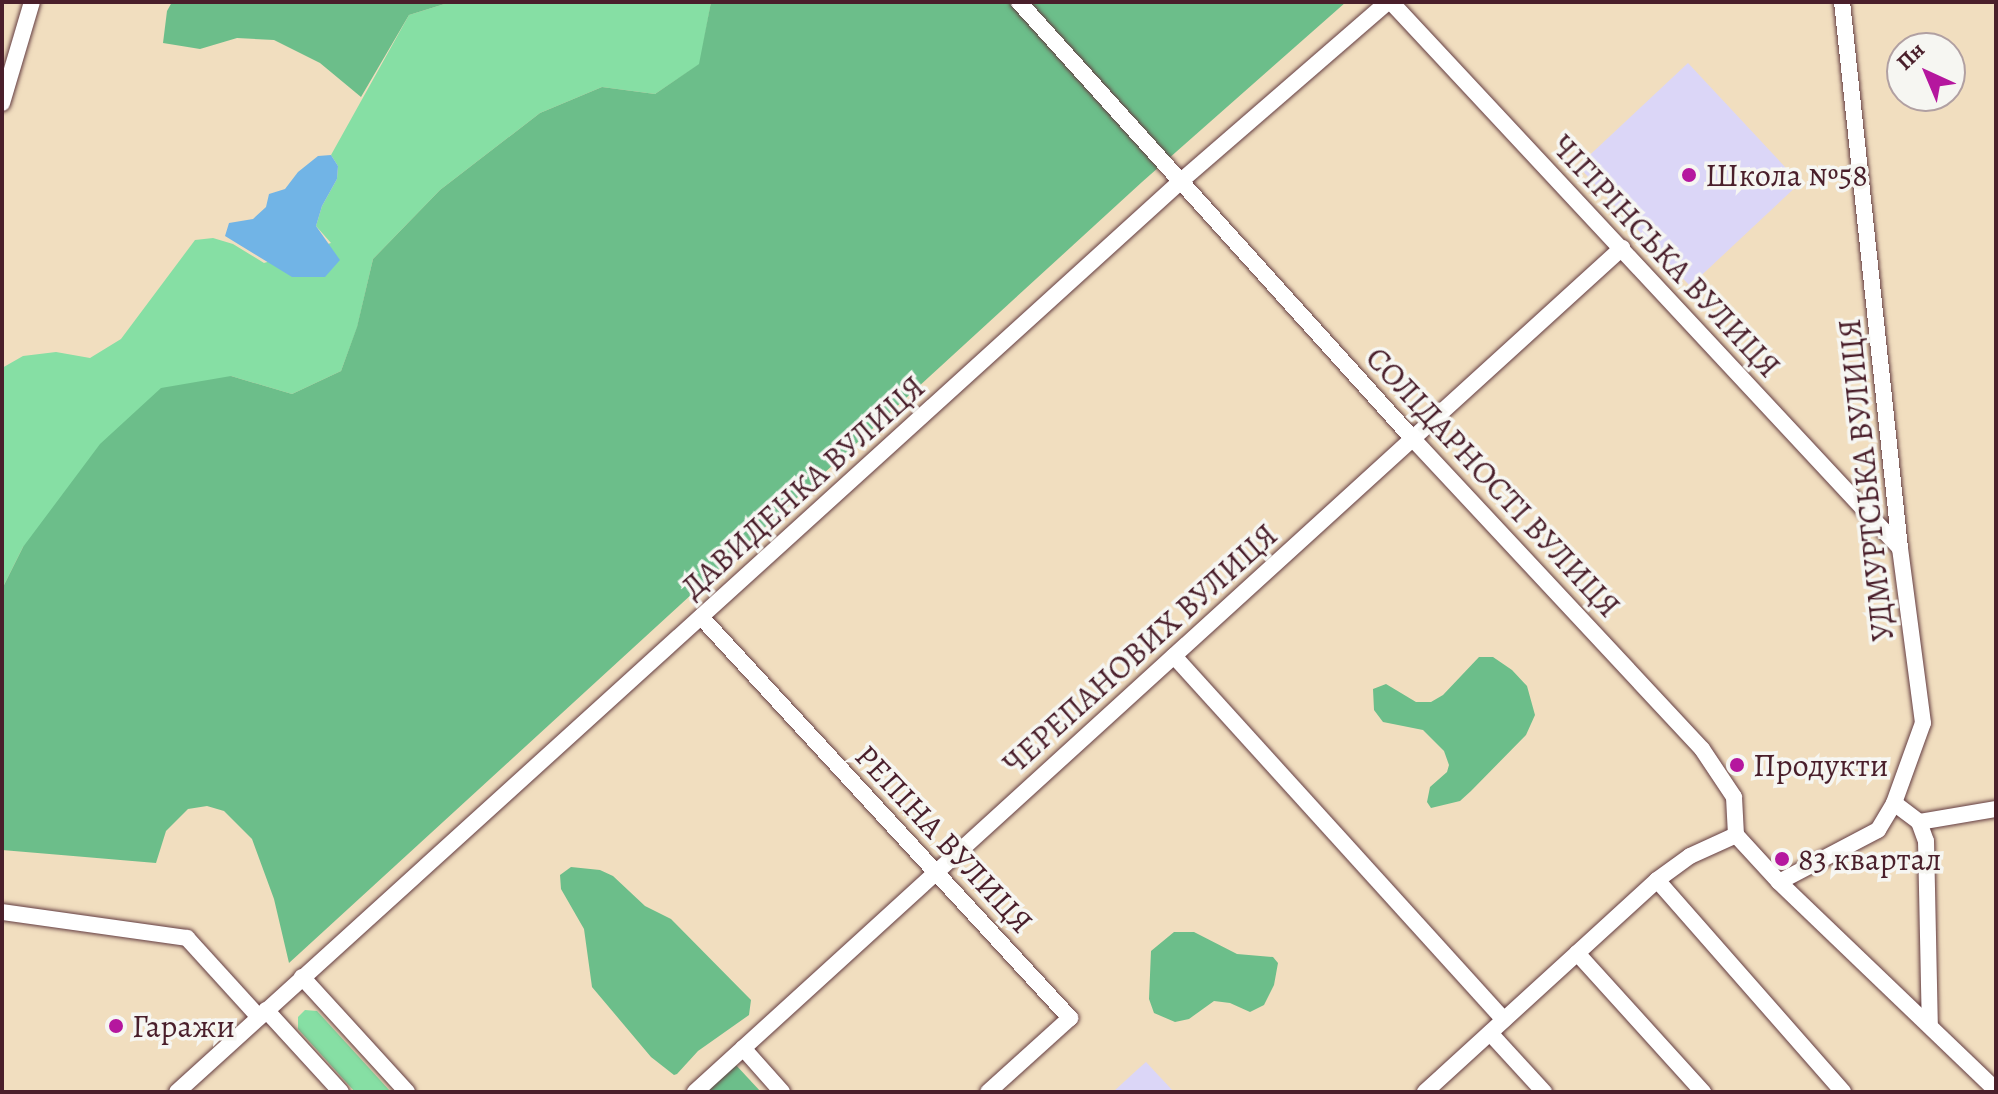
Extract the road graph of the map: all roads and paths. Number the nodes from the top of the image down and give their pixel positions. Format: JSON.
{"nodes":[{"id":1,"x":32,"y":2,"type":"edge"},
{"id":2,"x":1019,"y":2,"type":"edge"},
{"id":3,"x":1390,"y":2,"type":"edge"},
{"id":4,"x":1842,"y":2,"type":"edge"},
{"id":5,"x":2,"y":103,"type":"edge"},
{"id":6,"x":1181,"y":181,"type":"junction"},
{"id":7,"x":1622,"y":248,"type":"junction"},
{"id":8,"x":1413,"y":439,"type":"junction"},
{"id":9,"x":1900,"y":548,"type":"junction"},
{"id":10,"x":701,"y":617,"type":"junction"},
{"id":11,"x":1174,"y":656,"type":"junction"},
{"id":12,"x":1894,"y":803,"type":"junction"},
{"id":13,"x":1996,"y":809,"type":"edge"},
{"id":14,"x":1919,"y":822,"type":"junction"},
{"id":15,"x":1736,"y":835,"type":"junction"},
{"id":16,"x":936,"y":871,"type":"junction"},
{"id":17,"x":1657,"y":880,"type":"junction"},
{"id":18,"x":1779,"y":882,"type":"junction"},
{"id":19,"x":2,"y":912,"type":"edge"},
{"id":20,"x":1577,"y":953,"type":"junction"},
{"id":21,"x":302,"y":977,"type":"junction"},
{"id":22,"x":262,"y":1013,"type":"junction"},
{"id":23,"x":1504,"y":1020,"type":"junction"},
{"id":24,"x":1930,"y":1025,"type":"junction"},
{"id":25,"x":1490,"y":1033,"type":"junction"},
{"id":26,"x":743,"y":1048,"type":"junction"},
{"id":27,"x":1996,"y":1090,"type":"edge"},
{"id":28,"x":177,"y":1092,"type":"edge"},
{"id":29,"x":341,"y":1092,"type":"edge"},
{"id":30,"x":407,"y":1092,"type":"edge"},
{"id":31,"x":695,"y":1092,"type":"edge"},
{"id":32,"x":782,"y":1092,"type":"edge"},
{"id":33,"x":988,"y":1092,"type":"edge"},
{"id":34,"x":1425,"y":1092,"type":"edge"},
{"id":35,"x":1544,"y":1092,"type":"edge"},
{"id":36,"x":1703,"y":1092,"type":"edge"},
{"id":37,"x":1843,"y":1092,"type":"edge"}],
"edges":[{"from":1,"to":5,"type":"street"},
{"from":2,"to":6,"type":"street","name":"СОЛІДАРНОСТІ ВУЛИЦЯ"},
{"from":3,"to":6,"type":"street","name":"ДАВИДЕНКА ВУЛИЦЯ"},
{"from":3,"to":7,"type":"street","name":"ЧIГIРIНСЬКА ВУЛИЦЯ"},
{"from":4,"to":9,"type":"street","name":"УДМУРТСЬКА ВУЛИЦЯ"},
{"from":6,"to":8,"type":"street","name":"СОЛІДАРНОСТІ ВУЛИЦЯ"},
{"from":6,"to":10,"type":"street","name":"ДАВИДЕНКА ВУЛИЦЯ"},
{"from":7,"to":8,"type":"street","name":"ЧЕРЕПАНОВИХ ВУЛИЦЯ"},
{"from":7,"to":9,"type":"street","name":"ЧIГIРIНСЬКА ВУЛИЦЯ"},
{"from":8,"to":11,"type":"street","name":"ЧЕРЕПАНОВИХ ВУЛИЦЯ"},
{"from":8,"to":15,"type":"street","name":"СОЛІДАРНОСТІ ВУЛИЦЯ"},
{"from":9,"to":12,"type":"street","name":"УДМУРТСЬКА ВУЛИЦЯ"},
{"from":10,"to":16,"type":"street","name":"РЕПIНА ВУЛИЦЯ"},
{"from":10,"to":21,"type":"street","name":"ДАВИДЕНКА ВУЛИЦЯ"},
{"from":11,"to":16,"type":"street","name":"ЧЕРЕПАНОВИХ ВУЛИЦЯ"},
{"from":11,"to":23,"type":"street"},
{"from":12,"to":14,"type":"street"},
{"from":12,"to":18,"type":"street","name":"УДМУРТСЬКА ВУЛИЦЯ"},
{"from":13,"to":14,"type":"street"},
{"from":14,"to":24,"type":"street"},
{"from":15,"to":17,"type":"street"},
{"from":15,"to":18,"type":"street"},
{"from":16,"to":26,"type":"street","name":"ЧЕРЕПАНОВИХ ВУЛИЦЯ"},
{"from":16,"to":33,"type":"street","name":"РЕПIНА ВУЛИЦЯ"},
{"from":17,"to":20,"type":"street"},
{"from":17,"to":37,"type":"street"},
{"from":18,"to":24,"type":"street"},
{"from":19,"to":22,"type":"street"},
{"from":20,"to":23,"type":"street"},
{"from":20,"to":36,"type":"street"},
{"from":21,"to":22,"type":"street","name":"ДАВИДЕНКА ВУЛИЦЯ"},
{"from":21,"to":30,"type":"street"},
{"from":22,"to":28,"type":"street","name":"ДАВИДЕНКА ВУЛИЦЯ"},
{"from":22,"to":29,"type":"street"},
{"from":23,"to":25,"type":"street"},
{"from":24,"to":27,"type":"street"},
{"from":25,"to":34,"type":"street"},
{"from":25,"to":35,"type":"street"},
{"from":26,"to":31,"type":"street","name":"ЧЕРЕПАНОВИХ ВУЛИЦЯ"},
{"from":26,"to":32,"type":"street"}]}
